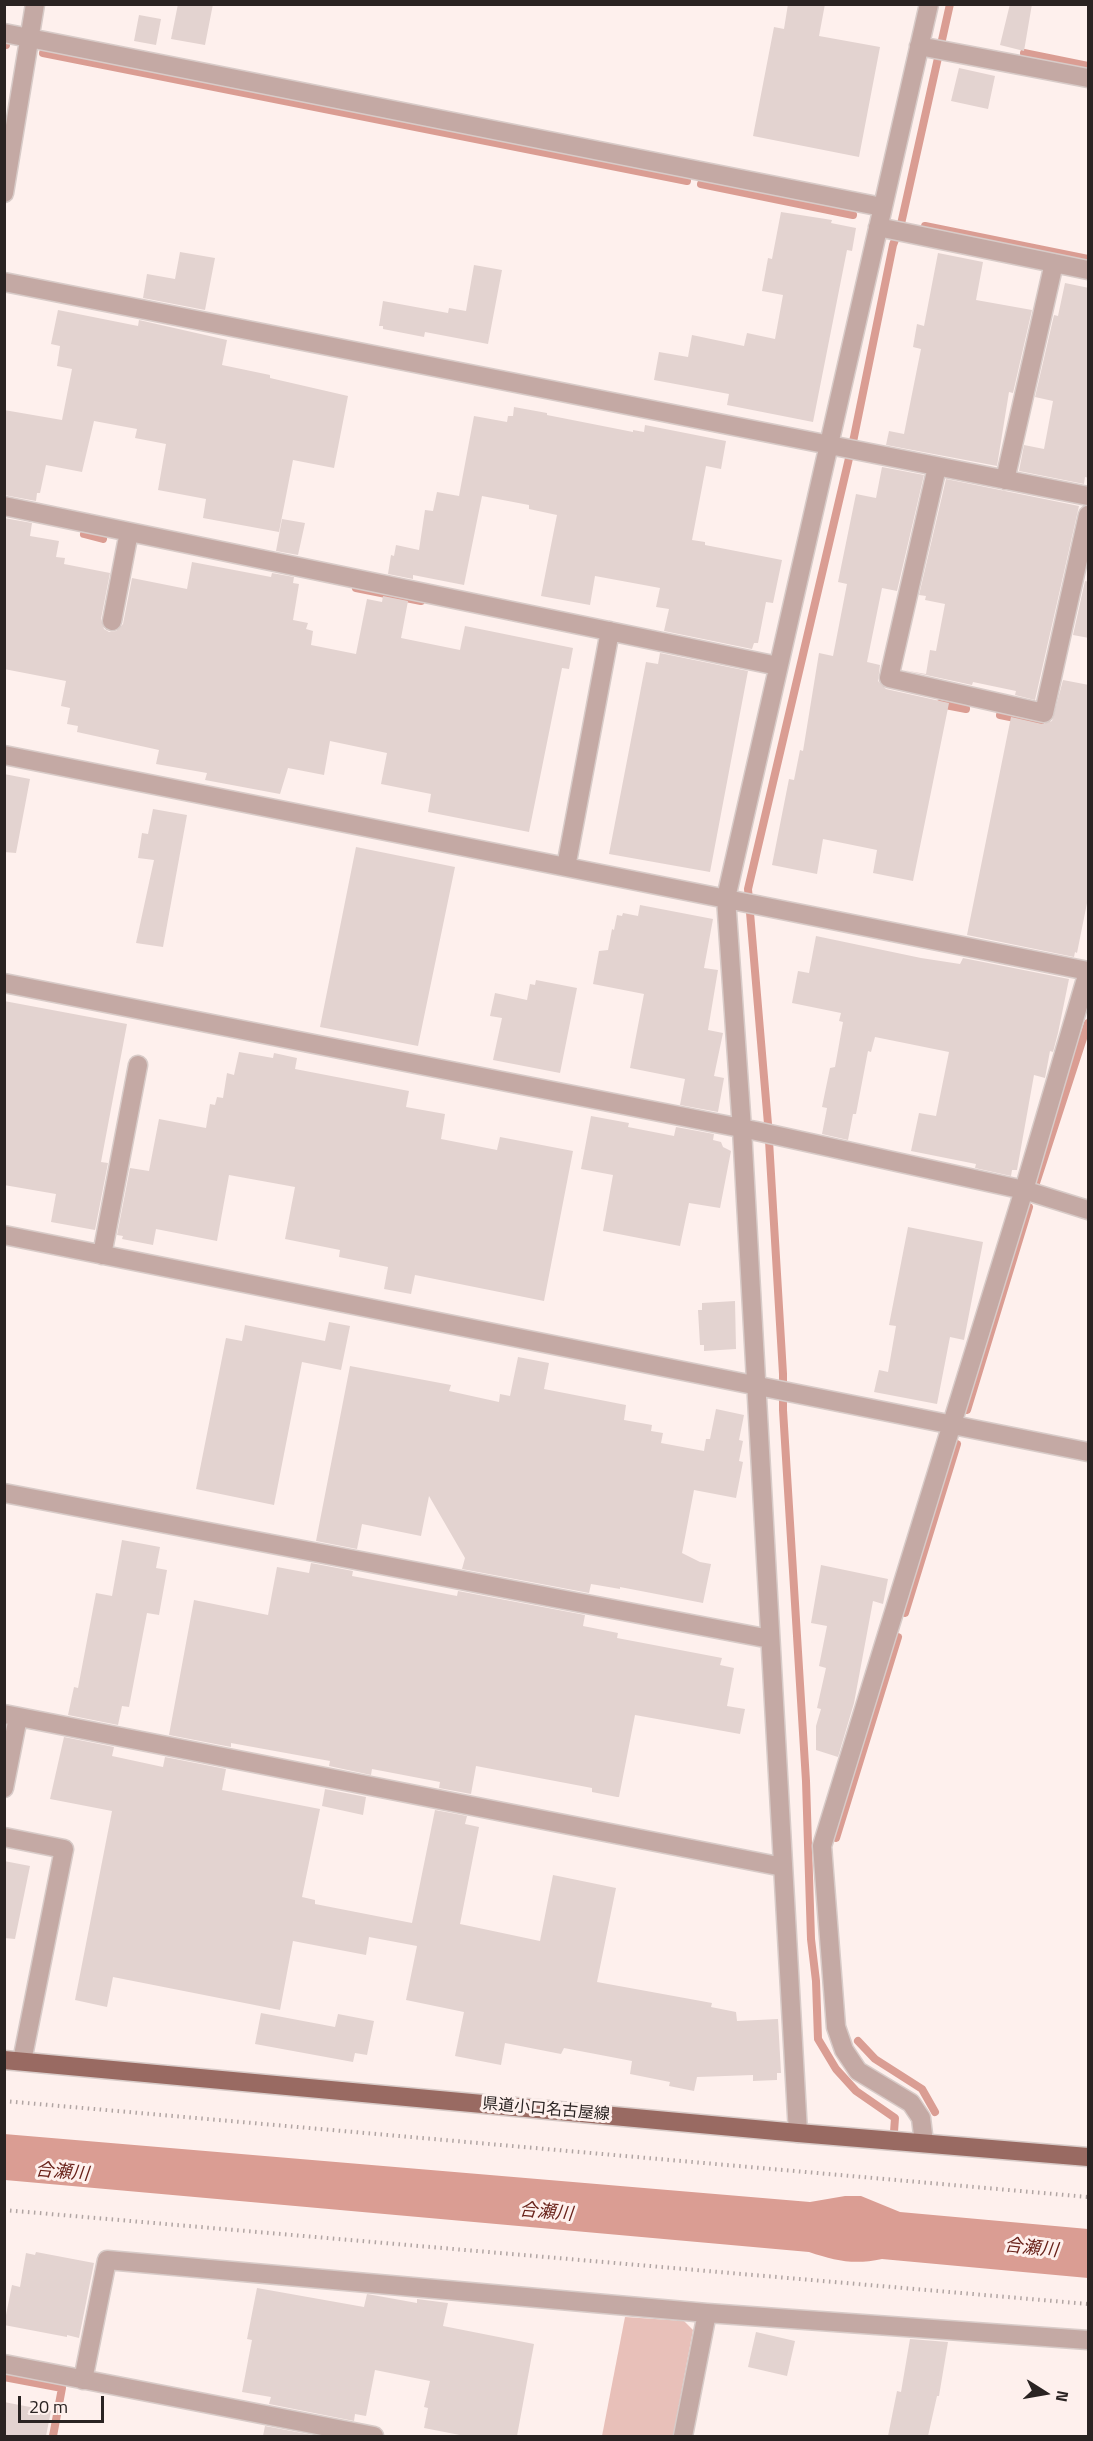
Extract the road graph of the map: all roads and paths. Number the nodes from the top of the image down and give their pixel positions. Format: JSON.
{"nodes":[{"id":1,"x":35,"y":4,"type":"edge"},
{"id":2,"x":929,"y":4,"type":"edge"},
{"id":3,"x":4,"y":33,"type":"edge"},
{"id":4,"x":29,"y":38,"type":"junction"},
{"id":5,"x":932,"y":48,"type":"junction"},
{"id":6,"x":1089,"y":78,"type":"edge"},
{"id":7,"x":4,"y":193,"type":"edge"},
{"id":8,"x":882,"y":207,"type":"junction"},
{"id":9,"x":891,"y":229,"type":"junction"},
{"id":10,"x":1054,"y":263,"type":"junction"},
{"id":11,"x":1089,"y":270,"type":"edge"},
{"id":12,"x":4,"y":282,"type":"edge"},
{"id":13,"x":842,"y":449,"type":"junction"},
{"id":14,"x":937,"y":467,"type":"junction"},
{"id":15,"x":1005,"y":480,"type":"junction"},
{"id":16,"x":1089,"y":496,"type":"edge"},
{"id":17,"x":4,"y":506,"type":"edge"},
{"id":18,"x":1089,"y":515,"type":"edge"},
{"id":19,"x":129,"y":532,"type":"junction"},
{"id":20,"x":112,"y":621,"type":"dead end"},
{"id":21,"x":610,"y":631,"type":"junction"},
{"id":22,"x":778,"y":666,"type":"junction"},
{"id":23,"x":4,"y":755,"type":"edge"},
{"id":24,"x":566,"y":867,"type":"junction"},
{"id":25,"x":734,"y":900,"type":"junction"},
{"id":26,"x":1089,"y":971,"type":"edge"},
{"id":27,"x":4,"y":983,"type":"edge"},
{"id":28,"x":138,"y":1065,"type":"dead end"},
{"id":29,"x":749,"y":1130,"type":"junction"},
{"id":30,"x":1024,"y":1190,"type":"junction"},
{"id":31,"x":1089,"y":1210,"type":"edge"},
{"id":32,"x":4,"y":1235,"type":"edge"},
{"id":33,"x":102,"y":1255,"type":"junction"},
{"id":34,"x":764,"y":1388,"type":"junction"},
{"id":35,"x":951,"y":1426,"type":"junction"},
{"id":36,"x":1089,"y":1452,"type":"edge"},
{"id":37,"x":4,"y":1493,"type":"edge"},
{"id":38,"x":770,"y":1639,"type":"junction"},
{"id":39,"x":11,"y":1715,"type":"edge"},
{"id":40,"x":4,"y":1788,"type":"edge"},
{"id":41,"x":4,"y":1837,"type":"edge"},
{"id":42,"x":783,"y":1868,"type":"junction"},
{"id":43,"x":13,"y":2061,"type":"edge"},
{"id":44,"x":4,"y":2101,"type":"edge"},
{"id":45,"x":798,"y":2133,"type":"junction"},
{"id":46,"x":924,"y":2144,"type":"junction"},
{"id":47,"x":1089,"y":2157,"type":"edge"},
{"id":48,"x":1089,"y":2197,"type":"edge"},
{"id":49,"x":4,"y":2210,"type":"edge"},
{"id":50,"x":1089,"y":2304,"type":"edge"},
{"id":51,"x":707,"y":2313,"type":"junction"},
{"id":52,"x":1089,"y":2340,"type":"edge"},
{"id":53,"x":4,"y":2364,"type":"edge"},
{"id":54,"x":83,"y":2380,"type":"junction"},
{"id":55,"x":374,"y":2436,"type":"edge"},
{"id":56,"x":683,"y":2436,"type":"edge"}],
"edges":[{"from":1,"to":4,"type":"street"},
{"from":2,"to":5,"type":"street"},
{"from":3,"to":4,"type":"street"},
{"from":4,"to":7,"type":"street"},
{"from":4,"to":8,"type":"street"},
{"from":5,"to":6,"type":"street"},
{"from":5,"to":8,"type":"street"},
{"from":8,"to":9,"type":"street"},
{"from":9,"to":10,"type":"street"},
{"from":9,"to":13,"type":"street"},
{"from":10,"to":11,"type":"street"},
{"from":10,"to":15,"type":"street"},
{"from":12,"to":13,"type":"street"},
{"from":13,"to":14,"type":"street"},
{"from":13,"to":22,"type":"street"},
{"from":14,"to":15,"type":"street"},
{"from":14,"to":18,"type":"street"},
{"from":15,"to":16,"type":"street"},
{"from":17,"to":19,"type":"street"},
{"from":19,"to":20,"type":"street"},
{"from":19,"to":21,"type":"street"},
{"from":21,"to":22,"type":"street"},
{"from":21,"to":24,"type":"street"},
{"from":22,"to":25,"type":"street"},
{"from":23,"to":24,"type":"street"},
{"from":24,"to":25,"type":"street"},
{"from":25,"to":26,"type":"street"},
{"from":25,"to":29,"type":"street"},
{"from":26,"to":30,"type":"street"},
{"from":27,"to":29,"type":"street"},
{"from":28,"to":33,"type":"street"},
{"from":29,"to":30,"type":"street"},
{"from":29,"to":34,"type":"street"},
{"from":30,"to":31,"type":"street"},
{"from":30,"to":35,"type":"street"},
{"from":32,"to":33,"type":"street"},
{"from":33,"to":34,"type":"street"},
{"from":34,"to":35,"type":"street"},
{"from":34,"to":38,"type":"street"},
{"from":35,"to":36,"type":"street"},
{"from":35,"to":46,"type":"street"},
{"from":37,"to":38,"type":"street"},
{"from":38,"to":42,"type":"street"},
{"from":39,"to":40,"type":"street"},
{"from":39,"to":42,"type":"street"},
{"from":41,"to":43,"type":"street"},
{"from":42,"to":45,"type":"street"},
{"from":43,"to":45,"type":"main road","name":"県道小口名古屋線"},
{"from":44,"to":48,"type":"path"},
{"from":45,"to":46,"type":"main road","name":"県道小口名古屋線"},
{"from":46,"to":47,"type":"main road","name":"県道小口名古屋線"},
{"from":49,"to":50,"type":"path"},
{"from":51,"to":52,"type":"street"},
{"from":51,"to":54,"type":"street"},
{"from":51,"to":56,"type":"street"},
{"from":53,"to":54,"type":"street"},
{"from":54,"to":55,"type":"street"}]}
